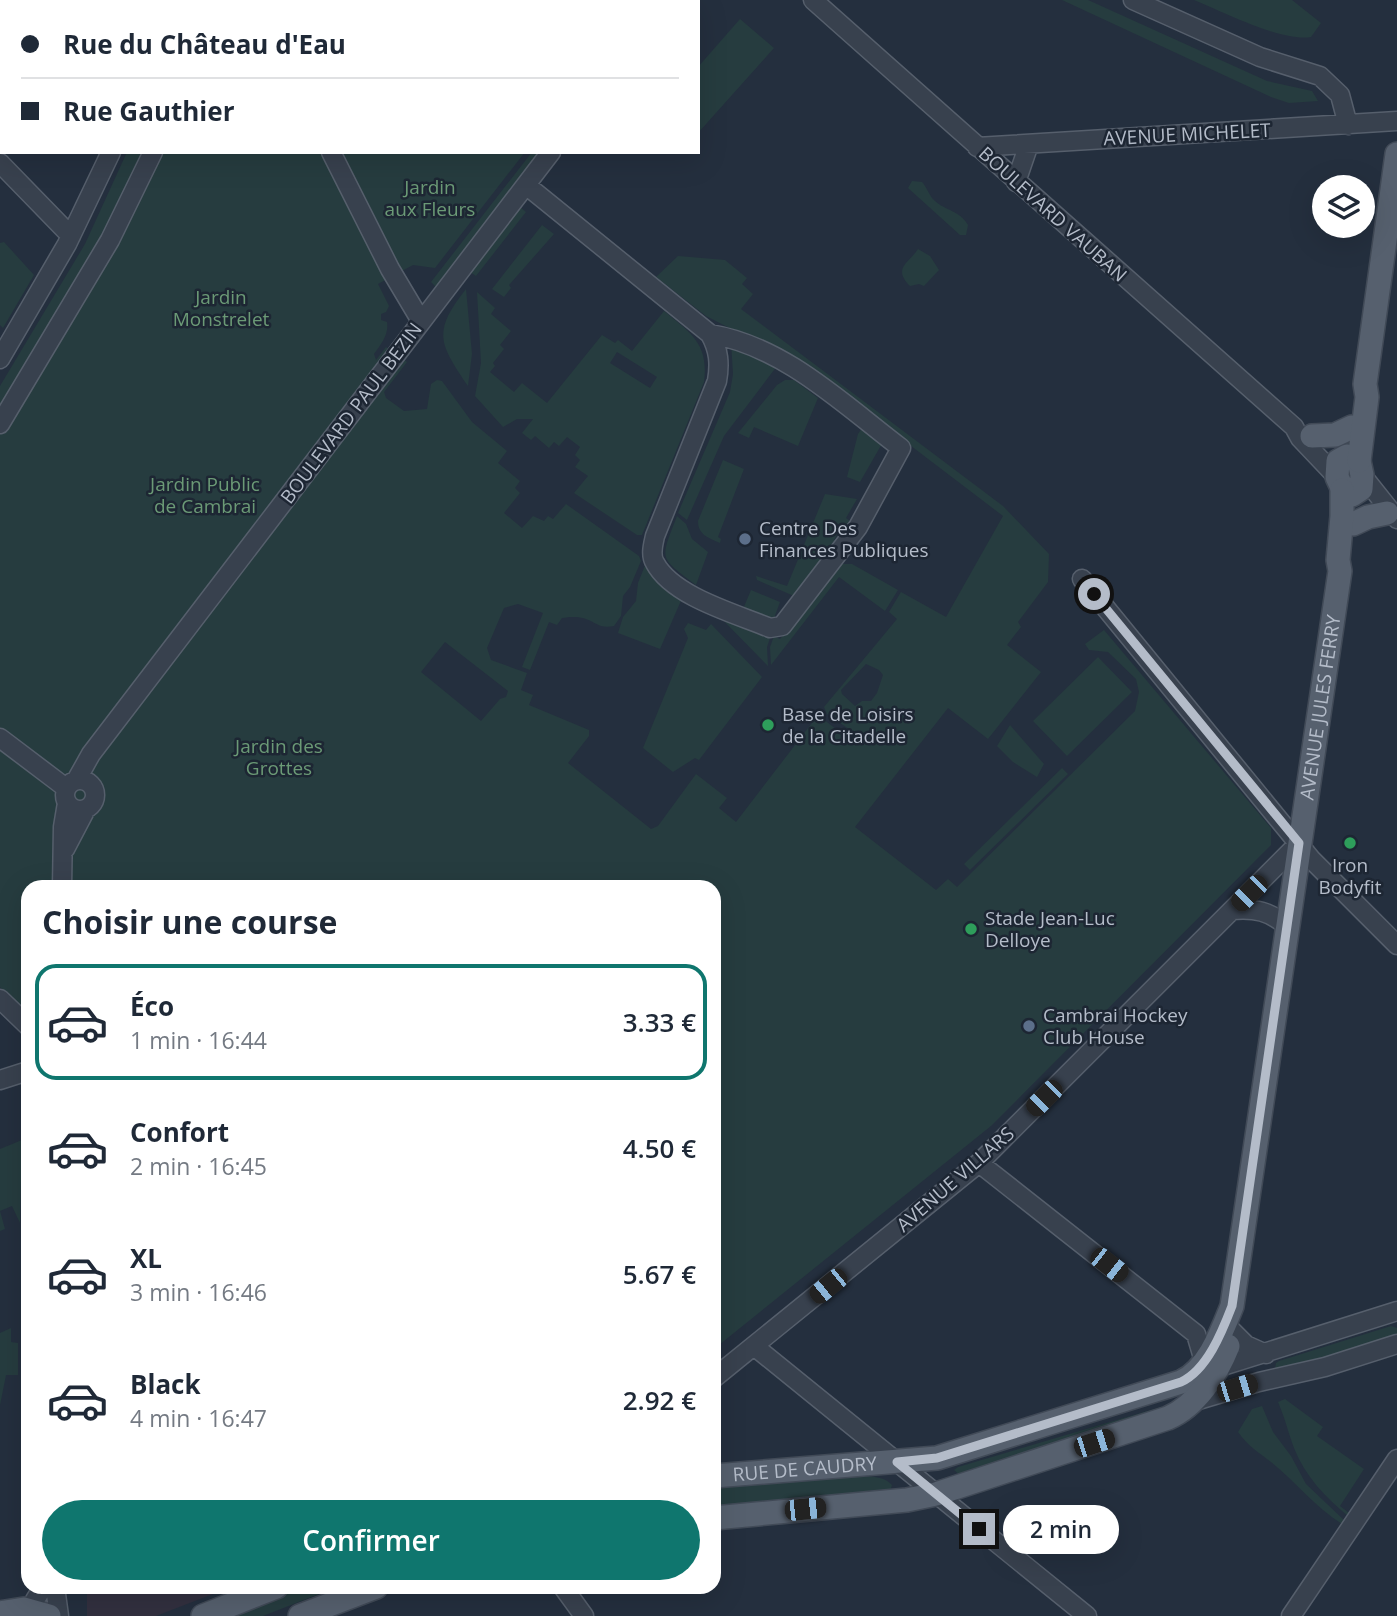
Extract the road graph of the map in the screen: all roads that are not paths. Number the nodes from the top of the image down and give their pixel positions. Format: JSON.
{"nodes":[{"id":1,"x":813,"y":0,"type":"edge"},
{"id":2,"x":1133,"y":0,"type":"edge"},
{"id":3,"x":1397,"y":121,"type":"edge"},
{"id":4,"x":1348,"y":125,"type":"junction"},
{"id":5,"x":1029,"y":144,"type":"junction"},
{"id":6,"x":977,"y":147,"type":"junction"},
{"id":7,"x":110,"y":154,"type":"edge"},
{"id":8,"x":152,"y":154,"type":"edge"},
{"id":9,"x":332,"y":154,"type":"edge"},
{"id":10,"x":549,"y":154,"type":"edge"},
{"id":11,"x":1397,"y":154,"type":"edge"},
{"id":12,"x":0,"y":163,"type":"edge"},
{"id":13,"x":1016,"y":182,"type":"junction"},
{"id":14,"x":526,"y":184,"type":"junction"},
{"id":15,"x":1393,"y":216,"type":"edge"},
{"id":16,"x":71,"y":236,"type":"junction"},
{"id":17,"x":421,"y":321,"type":"junction"},
{"id":18,"x":710,"y":334,"type":"junction"},
{"id":19,"x":0,"y":359,"type":"edge"},
{"id":20,"x":1365,"y":384,"type":"junction"},
{"id":21,"x":0,"y":424,"type":"edge"},
{"id":22,"x":1352,"y":427,"type":"junction"},
{"id":23,"x":1303,"y":431,"type":"junction"},
{"id":24,"x":1351,"y":475,"type":"junction"},
{"id":25,"x":1393,"y":516,"type":"edge"},
{"id":26,"x":1353,"y":524,"type":"junction"},
{"id":27,"x":1340,"y":571,"type":"junction"},
{"id":28,"x":1082,"y":579,"type":"dead end"},
{"id":29,"x":0,"y":738,"type":"edge"},
{"id":30,"x":75,"y":789,"type":"junction"},
{"id":31,"x":1299,"y":843,"type":"junction"},
{"id":32,"x":65,"y":849,"type":"junction"},
{"id":33,"x":63,"y":880,"type":"edge"},
{"id":34,"x":1232,"y":910,"type":"junction"},
{"id":35,"x":1287,"y":927,"type":"junction"},
{"id":36,"x":1397,"y":945,"type":"edge"},
{"id":37,"x":0,"y":999,"type":"edge"},
{"id":38,"x":21,"y":1019,"type":"edge"},
{"id":39,"x":21,"y":1073,"type":"edge"},
{"id":40,"x":0,"y":1080,"type":"edge"},
{"id":41,"x":979,"y":1163,"type":"junction"},
{"id":42,"x":1397,"y":1311,"type":"edge"},
{"id":43,"x":1227,"y":1332,"type":"junction"},
{"id":44,"x":1196,"y":1334,"type":"junction"},
{"id":45,"x":1397,"y":1344,"type":"edge"},
{"id":46,"x":754,"y":1346,"type":"junction"},
{"id":47,"x":1266,"y":1354,"type":"junction"},
{"id":48,"x":1204,"y":1368,"type":"junction"},
{"id":49,"x":721,"y":1372,"type":"edge"},
{"id":50,"x":1192,"y":1402,"type":"junction"},
{"id":51,"x":1397,"y":1459,"type":"edge"},
{"id":52,"x":897,"y":1462,"type":"junction"},
{"id":53,"x":721,"y":1475,"type":"edge"},
{"id":54,"x":936,"y":1494,"type":"junction"},
{"id":55,"x":721,"y":1517,"type":"edge"},
{"id":56,"x":39,"y":1594,"type":"edge"},
{"id":57,"x":56,"y":1594,"type":"edge"},
{"id":58,"x":258,"y":1594,"type":"edge"},
{"id":59,"x":358,"y":1594,"type":"edge"},
{"id":60,"x":569,"y":1594,"type":"edge"},
{"id":61,"x":0,"y":1611,"type":"edge"},
{"id":62,"x":41,"y":1613,"type":"edge"},
{"id":63,"x":59,"y":1616,"type":"edge"},
{"id":64,"x":203,"y":1616,"type":"edge"},
{"id":65,"x":300,"y":1616,"type":"edge"},
{"id":66,"x":584,"y":1616,"type":"edge"},
{"id":67,"x":1087,"y":1616,"type":"edge"},
{"id":68,"x":1291,"y":1616,"type":"edge"}],
"edges":[{"from":1,"to":6,"type":"street","name":"BOULEVARD VAUBAN"},
{"from":2,"to":4,"type":"street"},
{"from":3,"to":4,"type":"street","name":"AVENUE MICHELET"},
{"from":4,"to":5,"type":"street","name":"AVENUE MICHELET"},
{"from":5,"to":6,"type":"street","name":"AVENUE MICHELET"},
{"from":5,"to":13,"type":"street"},
{"from":6,"to":13,"type":"street","name":"BOULEVARD VAUBAN"},
{"from":7,"to":16,"type":"street"},
{"from":8,"to":21,"type":"street"},
{"from":9,"to":17,"type":"street"},
{"from":10,"to":14,"type":"street","name":"BOULEVARD PAUL BEZIN"},
{"from":11,"to":15,"type":"main road","name":"AVENUE JULES FERRY"},
{"from":12,"to":16,"type":"street"},
{"from":13,"to":23,"type":"street","name":"BOULEVARD VAUBAN"},
{"from":14,"to":17,"type":"street","name":"BOULEVARD PAUL BEZIN"},
{"from":14,"to":18,"type":"street"},
{"from":15,"to":20,"type":"main road","name":"AVENUE JULES FERRY"},
{"from":16,"to":19,"type":"street"},
{"from":17,"to":30,"type":"street","name":"BOULEVARD PAUL BEZIN"},
{"from":18,"to":18,"type":"street"},
{"from":20,"to":22,"type":"main road","name":"AVENUE JULES FERRY"},
{"from":20,"to":24,"type":"main road","name":"AVENUE JULES FERRY"},
{"from":22,"to":23,"type":"main road"},
{"from":22,"to":24,"type":"main road","name":"AVENUE JULES FERRY"},
{"from":23,"to":24,"type":"street","name":"BOULEVARD VAUBAN"},
{"from":24,"to":25,"type":"street","name":"BOULEVARD VAUBAN"},
{"from":24,"to":26,"type":"main road","name":"AVENUE JULES FERRY"},
{"from":24,"to":27,"type":"main road","name":"AVENUE JULES FERRY"},
{"from":25,"to":26,"type":"main road"},
{"from":26,"to":27,"type":"main road","name":"AVENUE JULES FERRY"},
{"from":27,"to":31,"type":"main road","name":"AVENUE JULES FERRY"},
{"from":28,"to":31,"type":"street"},
{"from":29,"to":30,"type":"street"},
{"from":30,"to":32,"type":"street","name":"BOULEVARD PAUL BEZIN"},
{"from":30,"to":32,"type":"street","name":"BOULEVARD PAUL BEZIN"},
{"from":31,"to":34,"type":"street","name":"AVENUE VILLARS"},
{"from":31,"to":35,"type":"main road","name":"AVENUE JULES FERRY"},
{"from":31,"to":36,"type":"street"},
{"from":32,"to":33,"type":"street","name":"BOULEVARD PAUL BEZIN"},
{"from":34,"to":35,"type":"street"},
{"from":34,"to":41,"type":"street","name":"AVENUE VILLARS"},
{"from":35,"to":43,"type":"main road","name":"AVENUE JULES FERRY"},
{"from":37,"to":38,"type":"street"},
{"from":39,"to":40,"type":"street"},
{"from":41,"to":44,"type":"street"},
{"from":41,"to":46,"type":"street","name":"AVENUE VILLARS"},
{"from":42,"to":47,"type":"street","name":"RUE DE CAUDRY"},
{"from":43,"to":44,"type":"street"},
{"from":43,"to":47,"type":"street"},
{"from":43,"to":48,"type":"main road","name":"AVENUE JULES FERRY"},
{"from":44,"to":48,"type":"street"},
{"from":45,"to":50,"type":"street","name":"RUE DE CAUDRY"},
{"from":46,"to":49,"type":"street","name":"AVENUE VILLARS"},
{"from":46,"to":52,"type":"street"},
{"from":47,"to":48,"type":"street","name":"RUE DE CAUDRY"},
{"from":48,"to":50,"type":"main road","name":"RUE DE CAUDRY"},
{"from":48,"to":52,"type":"main road","name":"RUE DE CAUDRY"},
{"from":50,"to":54,"type":"main road","name":"RUE DE CAUDRY"},
{"from":51,"to":68,"type":"street"},
{"from":52,"to":53,"type":"main road","name":"RUE DE CAUDRY"},
{"from":52,"to":54,"type":"street"},
{"from":54,"to":55,"type":"main road","name":"RUE DE CAUDRY"},
{"from":54,"to":67,"type":"street"},
{"from":56,"to":62,"type":"street"},
{"from":57,"to":63,"type":"street"},
{"from":58,"to":64,"type":"main road"},
{"from":59,"to":65,"type":"main road"},
{"from":60,"to":66,"type":"street"},
{"from":61,"to":62,"type":"main road"}]}
